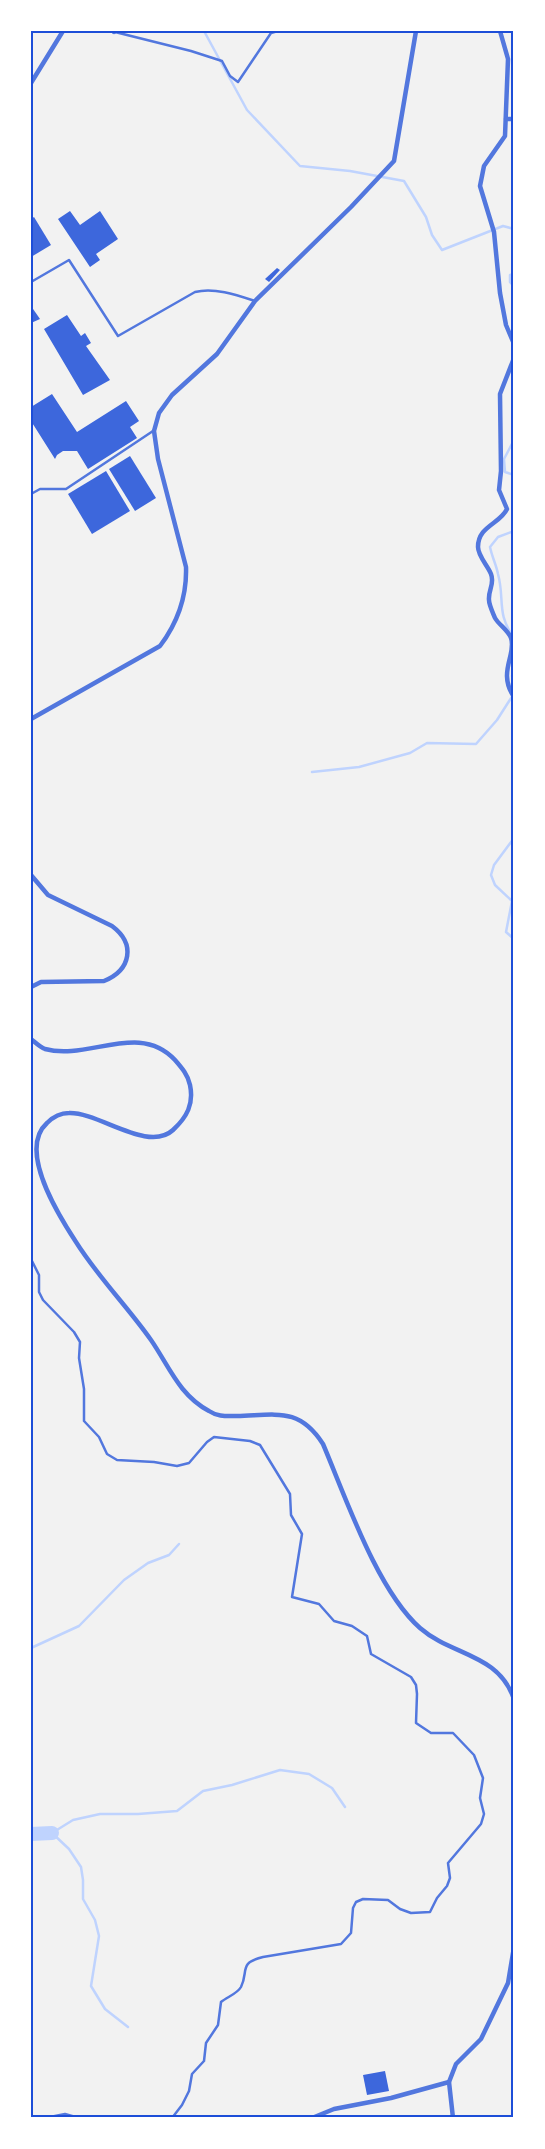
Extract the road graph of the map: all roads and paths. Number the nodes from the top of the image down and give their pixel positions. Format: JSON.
{"nodes":[{"id":1,"x":63,"y":31,"type":"edge"},
{"id":2,"x":278,"y":31,"type":"edge"},
{"id":3,"x":416,"y":31,"type":"edge"},
{"id":4,"x":500,"y":31,"type":"edge"},
{"id":5,"x":113,"y":32,"type":"edge"},
{"id":6,"x":511,"y":59,"type":"edge"},
{"id":7,"x":31,"y":83,"type":"edge"},
{"id":8,"x":506,"y":119,"type":"junction"},
{"id":9,"x":514,"y":119,"type":"edge"},
{"id":10,"x":31,"y":282,"type":"edge"},
{"id":11,"x":255,"y":301,"type":"junction"},
{"id":12,"x":514,"y":344,"type":"edge"},
{"id":13,"x":514,"y":358,"type":"edge"},
{"id":14,"x":154,"y":431,"type":"junction"},
{"id":15,"x":31,"y":494,"type":"edge"},
{"id":16,"x":513,"y":696,"type":"edge"},
{"id":17,"x":31,"y":718,"type":"edge"},
{"id":18,"x":31,"y":875,"type":"edge"},
{"id":19,"x":31,"y":987,"type":"edge"},
{"id":20,"x":31,"y":1039,"type":"edge"},
{"id":21,"x":31,"y":1260,"type":"edge"},
{"id":22,"x":514,"y":1699,"type":"edge"},
{"id":23,"x":514,"y":1947,"type":"edge"},
{"id":24,"x":449,"y":2082,"type":"junction"},
{"id":25,"x":50,"y":2117,"type":"edge"},
{"id":26,"x":80,"y":2118,"type":"edge"},
{"id":27,"x":172,"y":2118,"type":"edge"},
{"id":28,"x":312,"y":2118,"type":"edge"},
{"id":29,"x":453,"y":2118,"type":"edge"}],
"edges":[{"from":1,"to":7,"type":"street"},
{"from":2,"to":5,"type":"lane"},
{"from":3,"to":11,"type":"street"},
{"from":4,"to":6,"type":"street"},
{"from":6,"to":8,"type":"street"},
{"from":8,"to":9,"type":"street"},
{"from":8,"to":12,"type":"street"},
{"from":10,"to":11,"type":"lane"},
{"from":11,"to":14,"type":"street"},
{"from":13,"to":16,"type":"street"},
{"from":14,"to":15,"type":"lane"},
{"from":14,"to":17,"type":"street"},
{"from":18,"to":19,"type":"street"},
{"from":20,"to":22,"type":"street"},
{"from":21,"to":27,"type":"lane"},
{"from":23,"to":24,"type":"street"},
{"from":24,"to":28,"type":"street"},
{"from":24,"to":29,"type":"street"},
{"from":25,"to":26,"type":"lane"}]}
